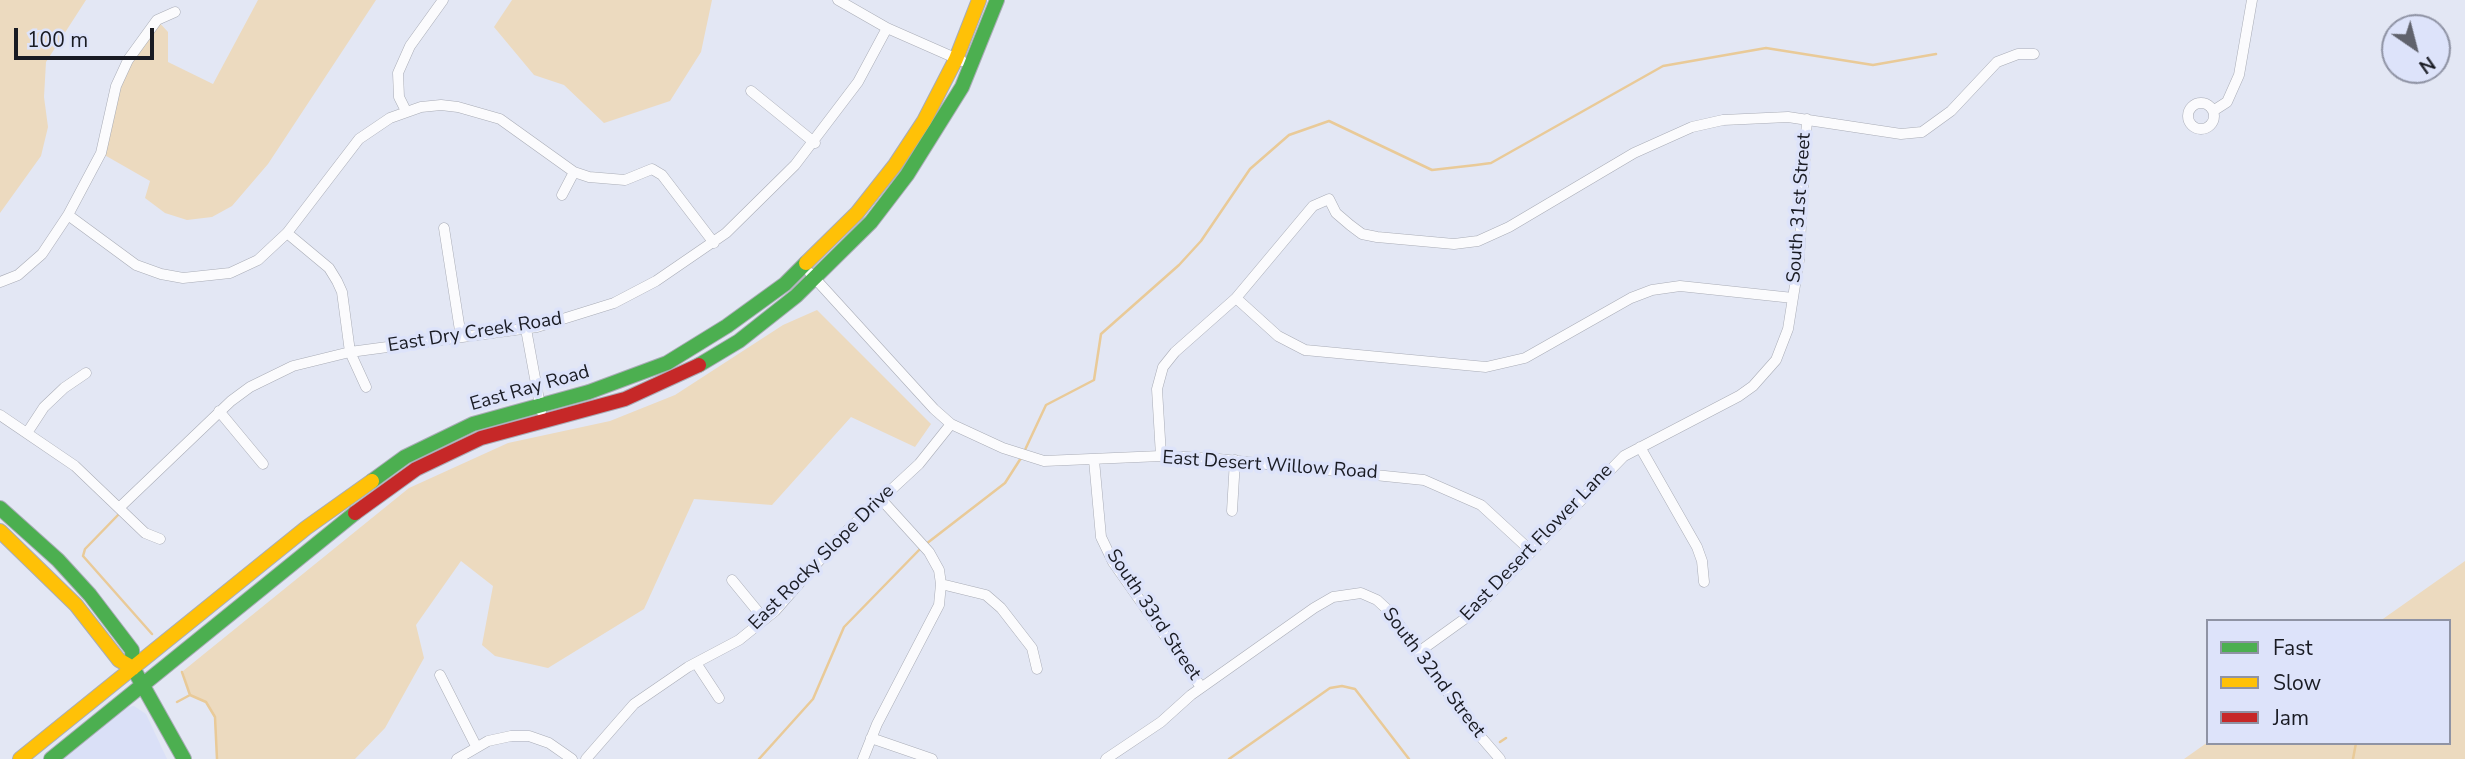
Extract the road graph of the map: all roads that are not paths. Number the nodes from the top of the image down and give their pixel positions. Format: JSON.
{"nodes":[{"id":1,"x":443,"y":0,"type":"edge"},
{"id":2,"x":838,"y":0,"type":"edge"},
{"id":3,"x":979,"y":0,"type":"edge"},
{"id":4,"x":997,"y":0,"type":"edge"},
{"id":5,"x":2252,"y":0,"type":"edge"},
{"id":6,"x":174,"y":12,"type":"dead end"},
{"id":7,"x":887,"y":27,"type":"junction"},
{"id":8,"x":2034,"y":54,"type":"dead end"},
{"id":9,"x":956,"y":59,"type":"junction"},
{"id":10,"x":972,"y":65,"type":"junction"},
{"id":11,"x":751,"y":91,"type":"dead end"},
{"id":12,"x":406,"y":111,"type":"junction"},
{"id":13,"x":2213,"y":111,"type":"dead end"},
{"id":14,"x":1807,"y":119,"type":"junction"},
{"id":15,"x":815,"y":144,"type":"junction"},
{"id":16,"x":574,"y":172,"type":"junction"},
{"id":17,"x":562,"y":195,"type":"dead end"},
{"id":18,"x":68,"y":215,"type":"junction"},
{"id":19,"x":444,"y":228,"type":"dead end"},
{"id":20,"x":287,"y":233,"type":"junction"},
{"id":21,"x":714,"y":243,"type":"junction"},
{"id":22,"x":804,"y":267,"type":"junction"},
{"id":23,"x":815,"y":279,"type":"junction"},
{"id":24,"x":0,"y":282,"type":"edge"},
{"id":25,"x":1236,"y":298,"type":"junction"},
{"id":26,"x":1793,"y":298,"type":"junction"},
{"id":27,"x":526,"y":329,"type":"junction"},
{"id":28,"x":461,"y":337,"type":"junction"},
{"id":29,"x":350,"y":352,"type":"junction"},
{"id":30,"x":86,"y":373,"type":"dead end"},
{"id":31,"x":366,"y":387,"type":"dead end"},
{"id":32,"x":539,"y":404,"type":"junction"},
{"id":33,"x":219,"y":411,"type":"junction"},
{"id":34,"x":0,"y":415,"type":"edge"},
{"id":35,"x":544,"y":422,"type":"junction"},
{"id":36,"x":951,"y":424,"type":"junction"},
{"id":37,"x":27,"y":433,"type":"junction"},
{"id":38,"x":1640,"y":447,"type":"junction"},
{"id":39,"x":1161,"y":456,"type":"junction"},
{"id":40,"x":1094,"y":460,"type":"junction"},
{"id":41,"x":1235,"y":460,"type":"junction"},
{"id":42,"x":263,"y":464,"type":"dead end"},
{"id":43,"x":880,"y":498,"type":"junction"},
{"id":44,"x":0,"y":508,"type":"edge"},
{"id":45,"x":119,"y":508,"type":"junction"},
{"id":46,"x":1232,"y":511,"type":"dead end"},
{"id":47,"x":0,"y":531,"type":"edge"},
{"id":48,"x":160,"y":539,"type":"dead end"},
{"id":49,"x":1531,"y":551,"type":"junction"},
{"id":50,"x":732,"y":580,"type":"dead end"},
{"id":51,"x":1704,"y":582,"type":"dead end"},
{"id":52,"x":941,"y":584,"type":"junction"},
{"id":53,"x":764,"y":619,"type":"junction"},
{"id":54,"x":1420,"y":651,"type":"junction"},
{"id":55,"x":696,"y":663,"type":"junction"},
{"id":56,"x":1037,"y":669,"type":"dead end"},
{"id":57,"x":137,"y":676,"type":"junction"},
{"id":58,"x":440,"y":676,"type":"dead end"},
{"id":59,"x":1202,"y":687,"type":"junction"},
{"id":60,"x":719,"y":698,"type":"dead end"},
{"id":61,"x":871,"y":738,"type":"junction"},
{"id":62,"x":476,"y":746,"type":"junction"},
{"id":63,"x":20,"y":759,"type":"edge"},
{"id":64,"x":51,"y":759,"type":"edge"},
{"id":65,"x":184,"y":759,"type":"edge"},
{"id":66,"x":457,"y":759,"type":"edge"},
{"id":67,"x":572,"y":759,"type":"edge"},
{"id":68,"x":586,"y":759,"type":"edge"},
{"id":69,"x":863,"y":759,"type":"edge"},
{"id":70,"x":932,"y":759,"type":"edge"},
{"id":71,"x":1106,"y":759,"type":"edge"},
{"id":72,"x":1500,"y":759,"type":"edge"}],
"edges":[{"from":1,"to":12,"type":"street"},
{"from":2,"to":7,"type":"street"},
{"from":3,"to":9,"type":"main road","name":"East Ray Road"},
{"from":4,"to":10,"type":"main road","name":"East Ray Road"},
{"from":5,"to":13,"type":"street"},
{"from":6,"to":18,"type":"street"},
{"from":7,"to":9,"type":"street"},
{"from":7,"to":15,"type":"street","name":"East Dry Creek Road"},
{"from":8,"to":14,"type":"street"},
{"from":9,"to":10,"type":"street"},
{"from":9,"to":22,"type":"main road","name":"East Ray Road"},
{"from":10,"to":23,"type":"main road","name":"East Ray Road"},
{"from":11,"to":15,"type":"street"},
{"from":12,"to":16,"type":"street"},
{"from":12,"to":20,"type":"street"},
{"from":14,"to":25,"type":"street"},
{"from":14,"to":26,"type":"street","name":"South 31st Street"},
{"from":15,"to":21,"type":"street","name":"East Dry Creek Road"},
{"from":16,"to":17,"type":"street"},
{"from":16,"to":21,"type":"street"},
{"from":18,"to":20,"type":"street"},
{"from":18,"to":24,"type":"street"},
{"from":19,"to":28,"type":"street"},
{"from":20,"to":29,"type":"street"},
{"from":21,"to":27,"type":"street","name":"East Dry Creek Road"},
{"from":22,"to":23,"type":"street"},
{"from":22,"to":32,"type":"main road","name":"East Ray Road"},
{"from":23,"to":35,"type":"main road","name":"East Ray Road"},
{"from":23,"to":36,"type":"street"},
{"from":25,"to":26,"type":"street"},
{"from":25,"to":39,"type":"street"},
{"from":26,"to":38,"type":"street","name":"East Desert Flower Lane"},
{"from":27,"to":28,"type":"street","name":"East Dry Creek Road"},
{"from":27,"to":32,"type":"street"},
{"from":28,"to":29,"type":"street","name":"East Dry Creek Road"},
{"from":29,"to":31,"type":"street"},
{"from":29,"to":33,"type":"street","name":"East Dry Creek Road"},
{"from":30,"to":37,"type":"street"},
{"from":32,"to":35,"type":"street"},
{"from":32,"to":57,"type":"main road","name":"East Ray Road"},
{"from":33,"to":42,"type":"street"},
{"from":33,"to":45,"type":"street","name":"East Dry Creek Road"},
{"from":34,"to":37,"type":"street"},
{"from":35,"to":57,"type":"main road","name":"East Ray Road"},
{"from":36,"to":40,"type":"street","name":"East Desert Willow Road"},
{"from":36,"to":43,"type":"street","name":"East Rocky Slope Drive"},
{"from":37,"to":45,"type":"street"},
{"from":38,"to":49,"type":"street","name":"East Desert Flower Lane"},
{"from":38,"to":51,"type":"street"},
{"from":39,"to":40,"type":"street","name":"East Desert Willow Road"},
{"from":39,"to":41,"type":"street","name":"East Desert Willow Road"},
{"from":40,"to":59,"type":"street","name":"South 33rd Street"},
{"from":41,"to":46,"type":"street"},
{"from":41,"to":49,"type":"street","name":"East Desert Willow Road"},
{"from":43,"to":52,"type":"street"},
{"from":43,"to":53,"type":"street","name":"East Rocky Slope Drive"},
{"from":44,"to":57,"type":"main road"},
{"from":45,"to":48,"type":"street"},
{"from":47,"to":57,"type":"main road"},
{"from":49,"to":54,"type":"street","name":"East Desert Flower Lane"},
{"from":50,"to":53,"type":"street"},
{"from":52,"to":56,"type":"street"},
{"from":52,"to":61,"type":"street"},
{"from":53,"to":55,"type":"street","name":"East Rocky Slope Drive"},
{"from":54,"to":59,"type":"street","name":"South 32nd Street"},
{"from":54,"to":72,"type":"street","name":"South 32nd Street"},
{"from":55,"to":60,"type":"street"},
{"from":55,"to":68,"type":"street","name":"East Rocky Slope Drive"},
{"from":57,"to":63,"type":"main road","name":"East Ray Road"},
{"from":57,"to":64,"type":"main road","name":"East Ray Road"},
{"from":57,"to":65,"type":"main road"},
{"from":58,"to":62,"type":"street"},
{"from":59,"to":71,"type":"street"},
{"from":61,"to":69,"type":"street"},
{"from":61,"to":70,"type":"street"},
{"from":62,"to":66,"type":"street"},
{"from":62,"to":67,"type":"street"}]}
